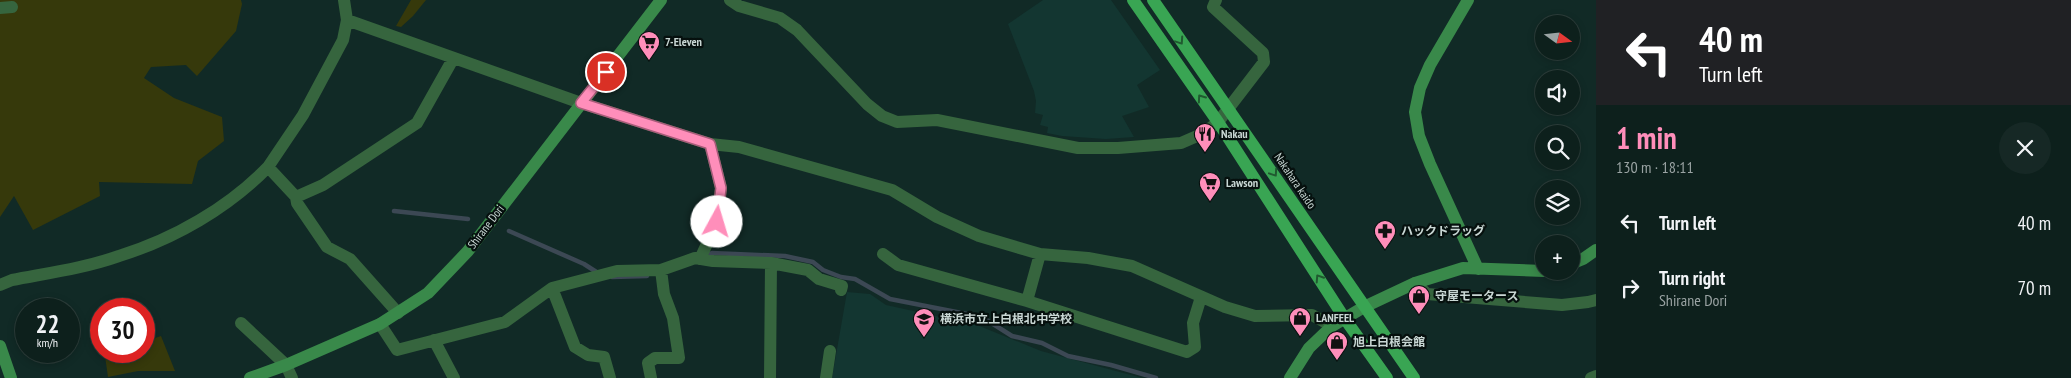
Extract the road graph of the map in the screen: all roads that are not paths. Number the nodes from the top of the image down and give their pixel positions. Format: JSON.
{"nodes":[{"id":1,"x":661,"y":0,"type":"edge"},
{"id":2,"x":730,"y":0,"type":"edge"},
{"id":3,"x":1134,"y":0,"type":"edge"},
{"id":4,"x":1153,"y":0,"type":"edge"},
{"id":5,"x":1216,"y":0,"type":"edge"},
{"id":6,"x":1468,"y":0,"type":"edge"},
{"id":7,"x":342,"y":1,"type":"edge"},
{"id":8,"x":347,"y":20,"type":"junction"},
{"id":9,"x":453,"y":59,"type":"junction"},
{"id":10,"x":581,"y":103,"type":"junction"},
{"id":11,"x":1228,"y":110,"type":"junction"},
{"id":12,"x":1218,"y":122,"type":"junction"},
{"id":13,"x":710,"y":144,"type":"junction"},
{"id":14,"x":268,"y":167,"type":"junction"},
{"id":15,"x":296,"y":196,"type":"junction"},
{"id":16,"x":1596,"y":250,"type":"edge"},
{"id":17,"x":883,"y":254,"type":"dead end"},
{"id":18,"x":1040,"y":254,"type":"junction"},
{"id":19,"x":700,"y":259,"type":"junction"},
{"id":20,"x":1580,"y":260,"type":"edge"},
{"id":21,"x":771,"y":263,"type":"junction"},
{"id":22,"x":1478,"y":269,"type":"junction"},
{"id":23,"x":661,"y":270,"type":"junction"},
{"id":24,"x":1535,"y":271,"type":"edge"},
{"id":25,"x":1415,"y":283,"type":"junction"},
{"id":26,"x":0,"y":285,"type":"edge"},
{"id":27,"x":552,"y":288,"type":"junction"},
{"id":28,"x":840,"y":290,"type":"dead end"},
{"id":29,"x":1201,"y":297,"type":"junction"},
{"id":30,"x":1596,"y":300,"type":"edge"},
{"id":31,"x":1027,"y":301,"type":"junction"},
{"id":32,"x":1364,"y":307,"type":"junction"},
{"id":33,"x":398,"y":313,"type":"junction"},
{"id":34,"x":1345,"y":319,"type":"junction"},
{"id":35,"x":241,"y":323,"type":"dead end"},
{"id":36,"x":380,"y":324,"type":"junction"},
{"id":37,"x":1332,"y":326,"type":"junction"},
{"id":38,"x":434,"y":340,"type":"junction"},
{"id":39,"x":0,"y":346,"type":"edge"},
{"id":40,"x":830,"y":351,"type":"dead end"},
{"id":41,"x":286,"y":365,"type":"junction"},
{"id":42,"x":1596,"y":376,"type":"edge"},
{"id":43,"x":10,"y":378,"type":"edge"},
{"id":44,"x":250,"y":378,"type":"edge"},
{"id":45,"x":292,"y":378,"type":"edge"},
{"id":46,"x":454,"y":378,"type":"edge"},
{"id":47,"x":610,"y":378,"type":"edge"},
{"id":48,"x":651,"y":378,"type":"edge"},
{"id":49,"x":770,"y":378,"type":"edge"},
{"id":50,"x":826,"y":378,"type":"edge"},
{"id":51,"x":1290,"y":378,"type":"edge"},
{"id":52,"x":1387,"y":378,"type":"edge"},
{"id":53,"x":1414,"y":378,"type":"edge"},
{"id":54,"x":1591,"y":378,"type":"edge"}],
"edges":[{"from":1,"to":10,"type":"street","name":"Shirane Dori"},
{"from":2,"to":12,"type":"street"},
{"from":12,"to":3,"type":"main road","one_way":true},
{"from":4,"to":11,"type":"main road","name":"Nakahara kaido","one_way":true},
{"from":5,"to":11,"type":"street"},
{"from":6,"to":22,"type":"street"},
{"from":7,"to":8,"type":"street"},
{"from":8,"to":9,"type":"street"},
{"from":8,"to":14,"type":"street"},
{"from":9,"to":10,"type":"street"},
{"from":9,"to":15,"type":"street"},
{"from":10,"to":13,"type":"street"},
{"from":10,"to":33,"type":"street","name":"Shirane Dori"},
{"from":11,"to":12,"type":"street"},
{"from":11,"to":32,"type":"main road","name":"Nakahara kaido","one_way":true},
{"from":34,"to":12,"type":"main road","one_way":true},
{"from":13,"to":18,"type":"street"},
{"from":13,"to":19,"type":"street"},
{"from":14,"to":15,"type":"street"},
{"from":14,"to":26,"type":"street"},
{"from":15,"to":33,"type":"street"},
{"from":16,"to":20,"type":"street"},
{"from":17,"to":31,"type":"street"},
{"from":18,"to":29,"type":"street"},
{"from":18,"to":31,"type":"street"},
{"from":19,"to":21,"type":"street"},
{"from":19,"to":23,"type":"street"},
{"from":21,"to":28,"type":"street"},
{"from":21,"to":49,"type":"street"},
{"from":22,"to":24,"type":"street"},
{"from":22,"to":25,"type":"street"},
{"from":23,"to":27,"type":"street"},
{"from":23,"to":48,"type":"street"},
{"from":25,"to":30,"type":"street"},
{"from":25,"to":32,"type":"street"},
{"from":27,"to":38,"type":"street"},
{"from":27,"to":47,"type":"street"},
{"from":29,"to":31,"type":"street"},
{"from":29,"to":37,"type":"street"},
{"from":32,"to":34,"type":"street"},
{"from":32,"to":53,"type":"main road","name":"Nakahara kaido"},
{"from":33,"to":36,"type":"street","name":"Shirane Dori"},
{"from":34,"to":37,"type":"street"},
{"from":34,"to":52,"type":"main road"},
{"from":35,"to":41,"type":"street"},
{"from":36,"to":38,"type":"street"},
{"from":36,"to":41,"type":"street","name":"Shirane Dori"},
{"from":37,"to":51,"type":"street"},
{"from":38,"to":46,"type":"street"},
{"from":39,"to":43,"type":"street"},
{"from":40,"to":50,"type":"street"},
{"from":41,"to":44,"type":"street","name":"Shirane Dori"},
{"from":41,"to":45,"type":"street"},
{"from":42,"to":54,"type":"street"}]}
